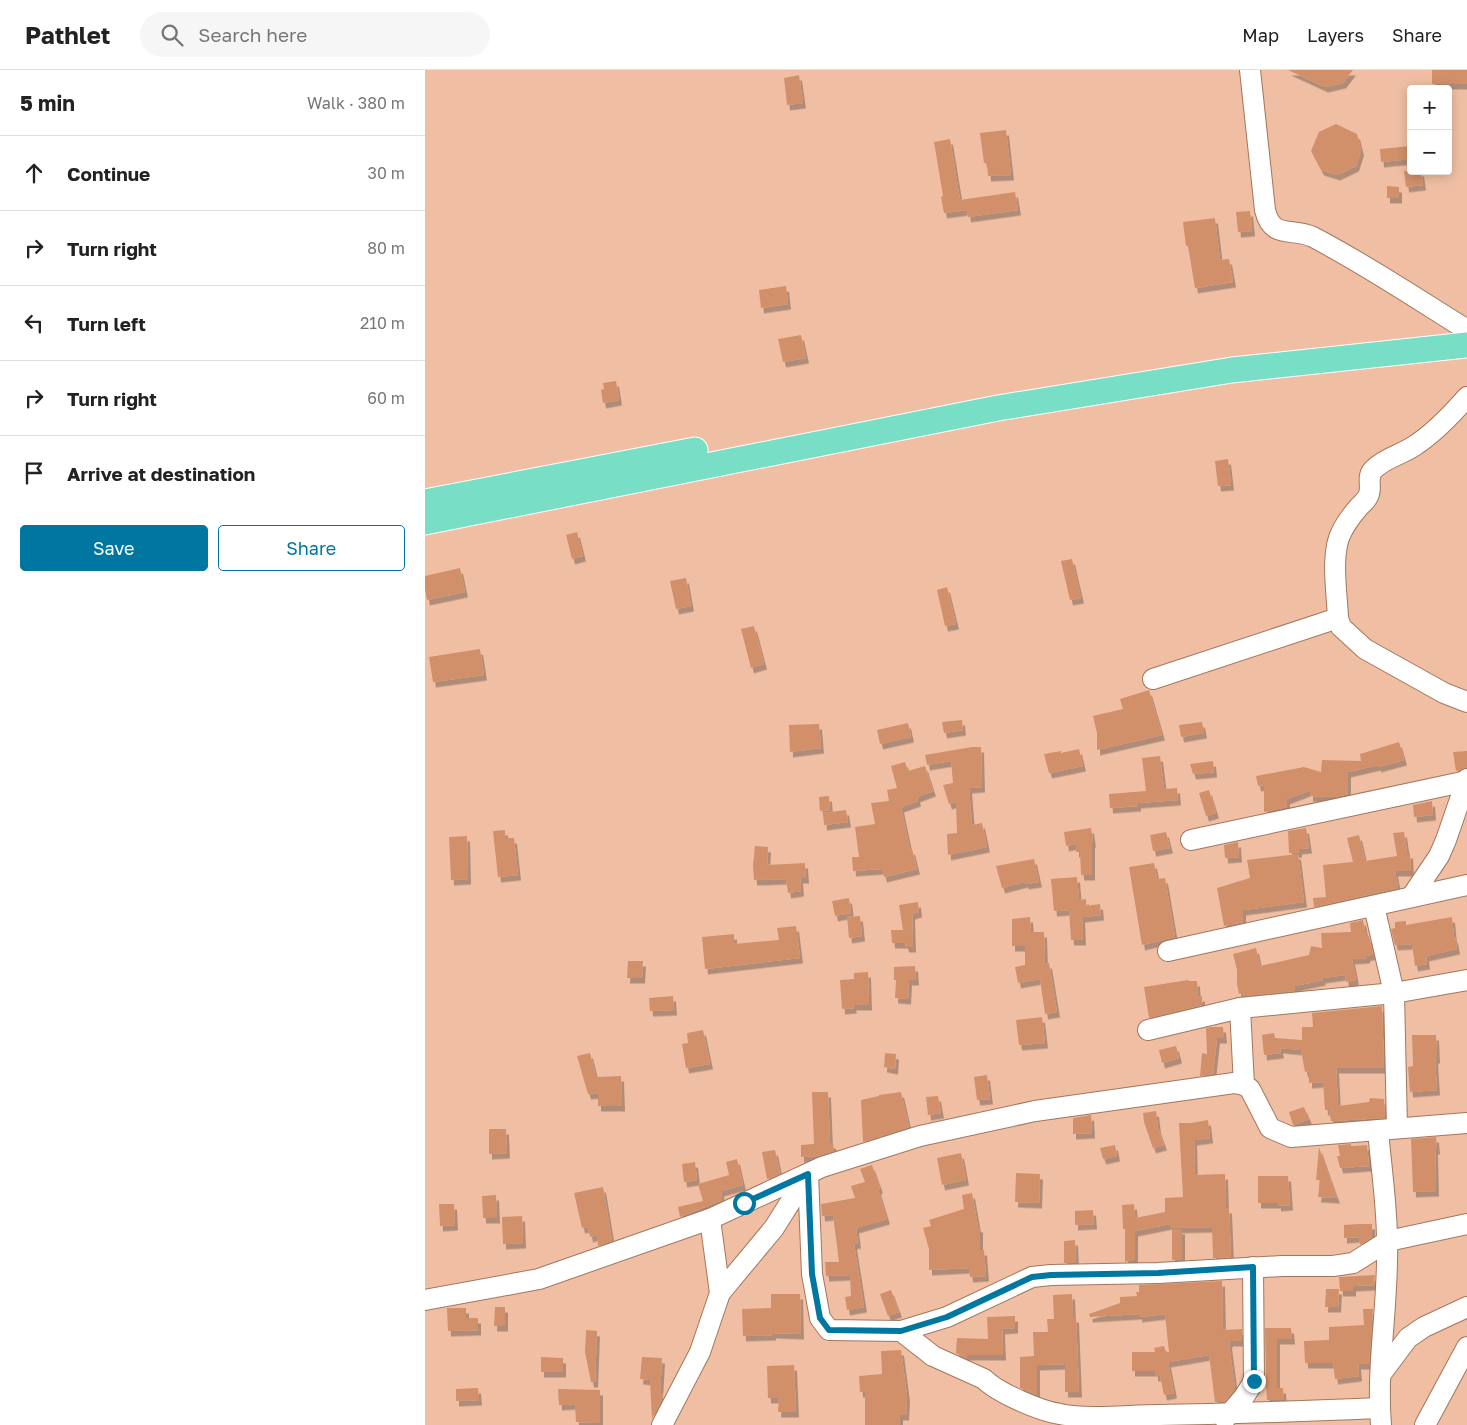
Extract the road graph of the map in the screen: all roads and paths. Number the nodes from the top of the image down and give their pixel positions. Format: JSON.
{"nodes":[{"id":1,"x":1250,"y":70,"type":"edge"},
{"id":2,"x":1466,"y":334,"type":"edge"},
{"id":3,"x":1467,"y":397,"type":"edge"},
{"id":4,"x":425,"y":502,"type":"edge"},
{"id":5,"x":425,"y":522,"type":"edge"},
{"id":6,"x":1338,"y":618,"type":"junction"},
{"id":7,"x":1153,"y":679,"type":"dead end"},
{"id":8,"x":1467,"y":702,"type":"edge"},
{"id":9,"x":1466,"y":781,"type":"edge"},
{"id":10,"x":1191,"y":840,"type":"dead end"},
{"id":11,"x":1467,"y":885,"type":"edge"},
{"id":12,"x":1413,"y":896,"type":"junction"},
{"id":13,"x":1375,"y":906,"type":"junction"},
{"id":14,"x":1168,"y":951,"type":"dead end"},
{"id":15,"x":1467,"y":980,"type":"edge"},
{"id":16,"x":1394,"y":993,"type":"junction"},
{"id":17,"x":1240,"y":1008,"type":"junction"},
{"id":18,"x":1148,"y":1030,"type":"dead end"},
{"id":19,"x":1245,"y":1085,"type":"junction"},
{"id":20,"x":1467,"y":1123,"type":"edge"},
{"id":21,"x":1388,"y":1129,"type":"junction"},
{"id":22,"x":808,"y":1174,"type":"junction"},
{"id":23,"x":710,"y":1219,"type":"junction"},
{"id":24,"x":1467,"y":1224,"type":"edge"},
{"id":25,"x":1387,"y":1241,"type":"junction"},
{"id":26,"x":1253,"y":1267,"type":"junction"},
{"id":27,"x":720,"y":1293,"type":"junction"},
{"id":28,"x":425,"y":1300,"type":"edge"},
{"id":29,"x":1467,"y":1307,"type":"edge"},
{"id":30,"x":901,"y":1331,"type":"junction"},
{"id":31,"x":1467,"y":1346,"type":"edge"},
{"id":32,"x":1381,"y":1374,"type":"junction"},
{"id":33,"x":1380,"y":1417,"type":"edge"},
{"id":34,"x":1225,"y":1419,"type":"edge"},
{"id":35,"x":1275,"y":1419,"type":"edge"},
{"id":36,"x":662,"y":1425,"type":"edge"},
{"id":37,"x":1425,"y":1425,"type":"edge"}],
"edges":[{"from":1,"to":2,"type":"street"},
{"from":2,"to":4,"type":"main road"},
{"from":2,"to":5,"type":"main road"},
{"from":3,"to":6,"type":"street"},
{"from":6,"to":7,"type":"street"},
{"from":6,"to":8,"type":"street"},
{"from":9,"to":10,"type":"street"},
{"from":9,"to":12,"type":"street"},
{"from":11,"to":12,"type":"street"},
{"from":12,"to":13,"type":"street"},
{"from":13,"to":14,"type":"street"},
{"from":13,"to":16,"type":"street"},
{"from":15,"to":16,"type":"street"},
{"from":16,"to":17,"type":"street"},
{"from":16,"to":21,"type":"street"},
{"from":17,"to":18,"type":"street"},
{"from":17,"to":19,"type":"street"},
{"from":19,"to":21,"type":"street"},
{"from":19,"to":22,"type":"street"},
{"from":20,"to":21,"type":"street"},
{"from":21,"to":25,"type":"street"},
{"from":22,"to":23,"type":"street"},
{"from":22,"to":27,"type":"street"},
{"from":22,"to":30,"type":"street"},
{"from":23,"to":27,"type":"street"},
{"from":23,"to":28,"type":"street"},
{"from":24,"to":25,"type":"street"},
{"from":25,"to":26,"type":"street"},
{"from":25,"to":32,"type":"street"},
{"from":26,"to":30,"type":"street"},
{"from":26,"to":34,"type":"street"},
{"from":27,"to":36,"type":"street"},
{"from":29,"to":32,"type":"street"},
{"from":30,"to":34,"type":"street"},
{"from":31,"to":37,"type":"street"},
{"from":32,"to":33,"type":"street"},
{"from":33,"to":35,"type":"street"},
{"from":34,"to":35,"type":"street"}]}
